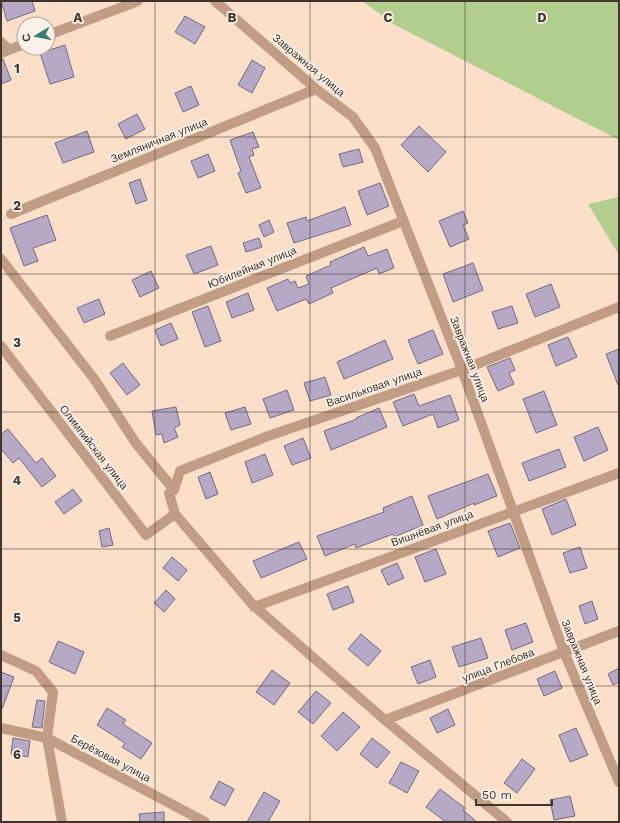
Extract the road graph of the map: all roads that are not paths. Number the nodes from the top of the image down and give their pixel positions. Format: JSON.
{"nodes":[{"id":1,"x":138,"y":1,"type":"edge"},
{"id":2,"x":215,"y":1,"type":"edge"},
{"id":3,"x":56,"y":32,"type":"edge"},
{"id":4,"x":1,"y":42,"type":"edge"},
{"id":5,"x":16,"y":47,"type":"edge"},
{"id":6,"x":5,"y":51,"type":"edge"},
{"id":7,"x":316,"y":89,"type":"junction"},
{"id":8,"x":11,"y":214,"type":"dead end"},
{"id":9,"x":403,"y":221,"type":"junction"},
{"id":10,"x":1,"y":259,"type":"edge"},
{"id":11,"x":619,"y":307,"type":"edge"},
{"id":12,"x":110,"y":336,"type":"dead end"},
{"id":13,"x":1,"y":346,"type":"edge"},
{"id":14,"x":462,"y":370,"type":"junction"},
{"id":15,"x":619,"y":473,"type":"edge"},
{"id":16,"x":174,"y":490,"type":"junction"},
{"id":17,"x":513,"y":511,"type":"junction"},
{"id":18,"x":175,"y":514,"type":"junction"},
{"id":19,"x":254,"y":607,"type":"junction"},
{"id":20,"x":619,"y":631,"type":"edge"},
{"id":21,"x":564,"y":652,"type":"junction"},
{"id":22,"x":1,"y":655,"type":"edge"},
{"id":23,"x":385,"y":720,"type":"junction"},
{"id":24,"x":1,"y":728,"type":"edge"},
{"id":25,"x":47,"y":738,"type":"junction"},
{"id":26,"x":619,"y":782,"type":"edge"},
{"id":27,"x":189,"y":818,"type":"edge"},
{"id":28,"x":62,"y":822,"type":"edge"},
{"id":29,"x":205,"y":822,"type":"edge"},
{"id":30,"x":507,"y":822,"type":"edge"}],
"edges":[{"from":1,"to":3,"type":"street"},
{"from":2,"to":7,"type":"street","name":"Завражная улица"},
{"from":4,"to":6,"type":"street"},
{"from":5,"to":6,"type":"street"},
{"from":7,"to":8,"type":"street","name":"Земляничная улица"},
{"from":7,"to":9,"type":"street","name":"Завражная улица"},
{"from":9,"to":12,"type":"street","name":"Юбилейная улица"},
{"from":9,"to":14,"type":"street","name":"Завражная улица"},
{"from":10,"to":16,"type":"street"},
{"from":11,"to":14,"type":"street","name":"Васильковая улица"},
{"from":13,"to":18,"type":"street","name":"Олимпийская улица"},
{"from":14,"to":16,"type":"street","name":"Васильковая улица"},
{"from":14,"to":17,"type":"street","name":"Завражная улица"},
{"from":15,"to":17,"type":"street","name":"Вишнёвая улица"},
{"from":16,"to":18,"type":"street","name":"Васильковая улица"},
{"from":17,"to":19,"type":"street","name":"Вишнёвая улица"},
{"from":17,"to":21,"type":"street","name":"Завражная улица"},
{"from":18,"to":19,"type":"street"},
{"from":19,"to":23,"type":"street"},
{"from":20,"to":21,"type":"street","name":"улица Глебова"},
{"from":21,"to":23,"type":"street","name":"улица Глебова"},
{"from":21,"to":26,"type":"street","name":"Завражная улица"},
{"from":22,"to":25,"type":"street"},
{"from":23,"to":30,"type":"street"},
{"from":24,"to":25,"type":"street","name":"Берёзовая улица"},
{"from":25,"to":27,"type":"street","name":"Берёзовая улица"},
{"from":25,"to":28,"type":"street"},
{"from":27,"to":29,"type":"street","name":"Берёзовая улица"}]}
